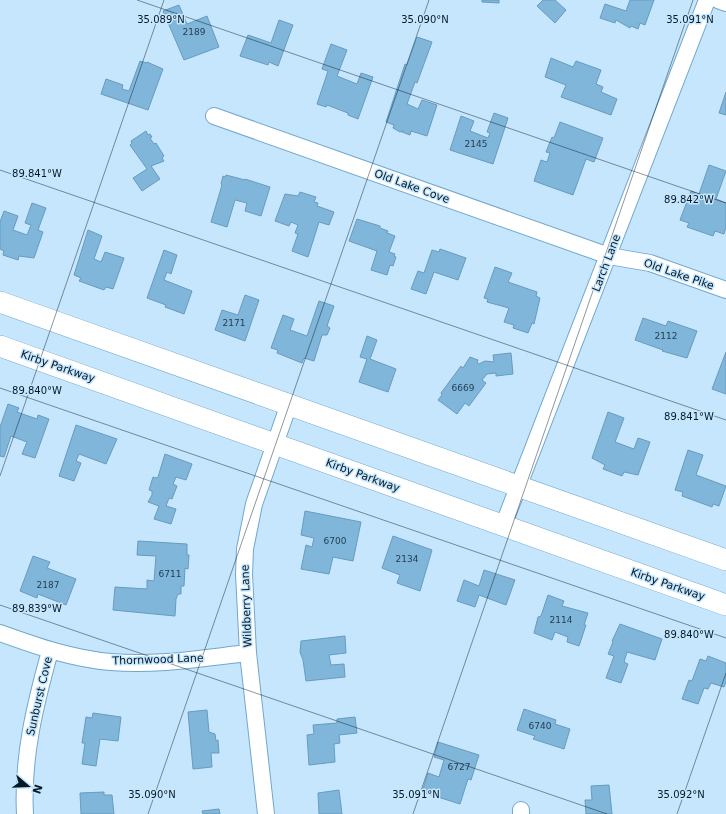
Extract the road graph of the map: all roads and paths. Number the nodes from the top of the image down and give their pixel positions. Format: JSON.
{"nodes":[{"id":1,"x":707,"y":0,"type":"edge"},
{"id":2,"x":718,"y":0,"type":"edge"},
{"id":3,"x":726,"y":3,"type":"edge"},
{"id":4,"x":214,"y":116,"type":"dead end"},
{"id":5,"x":609,"y":256,"type":"junction"},
{"id":6,"x":726,"y":290,"type":"edge"},
{"id":7,"x":0,"y":302,"type":"edge"},
{"id":8,"x":0,"y":346,"type":"edge"},
{"id":9,"x":289,"y":404,"type":"junction"},
{"id":10,"x":275,"y":443,"type":"junction"},
{"id":11,"x":518,"y":486,"type":"junction"},
{"id":12,"x":503,"y":526,"type":"junction"},
{"id":13,"x":726,"y":560,"type":"edge"},
{"id":14,"x":726,"y":605,"type":"edge"},
{"id":15,"x":0,"y":633,"type":"edge"},
{"id":16,"x":50,"y":651,"type":"junction"},
{"id":17,"x":248,"y":654,"type":"junction"},
{"id":18,"x":25,"y":814,"type":"edge"},
{"id":19,"x":266,"y":814,"type":"edge"}],
"edges":[{"from":1,"to":5,"type":"street","name":"Larch Lane"},
{"from":2,"to":3,"type":"street"},
{"from":4,"to":5,"type":"street","name":"Old Lake Cove"},
{"from":5,"to":6,"type":"street","name":"Old Lake Pike"},
{"from":5,"to":11,"type":"street","name":"Larch Lane"},
{"from":7,"to":9,"type":"main road"},
{"from":8,"to":10,"type":"main road","name":"Kirby Parkway"},
{"from":9,"to":10,"type":"street","name":"Wildberry Lane"},
{"from":9,"to":11,"type":"main road"},
{"from":10,"to":12,"type":"main road","name":"Kirby Parkway"},
{"from":10,"to":17,"type":"street","name":"Wildberry Lane"},
{"from":11,"to":12,"type":"street","name":"Larch Lane"},
{"from":11,"to":13,"type":"main road"},
{"from":12,"to":14,"type":"main road","name":"Kirby Parkway"},
{"from":15,"to":16,"type":"street","name":"Thornwood Lane"},
{"from":16,"to":17,"type":"street","name":"Thornwood Lane"},
{"from":16,"to":18,"type":"street","name":"Sunburst Cove"},
{"from":17,"to":19,"type":"street","name":"Wildberry Lane"}]}
